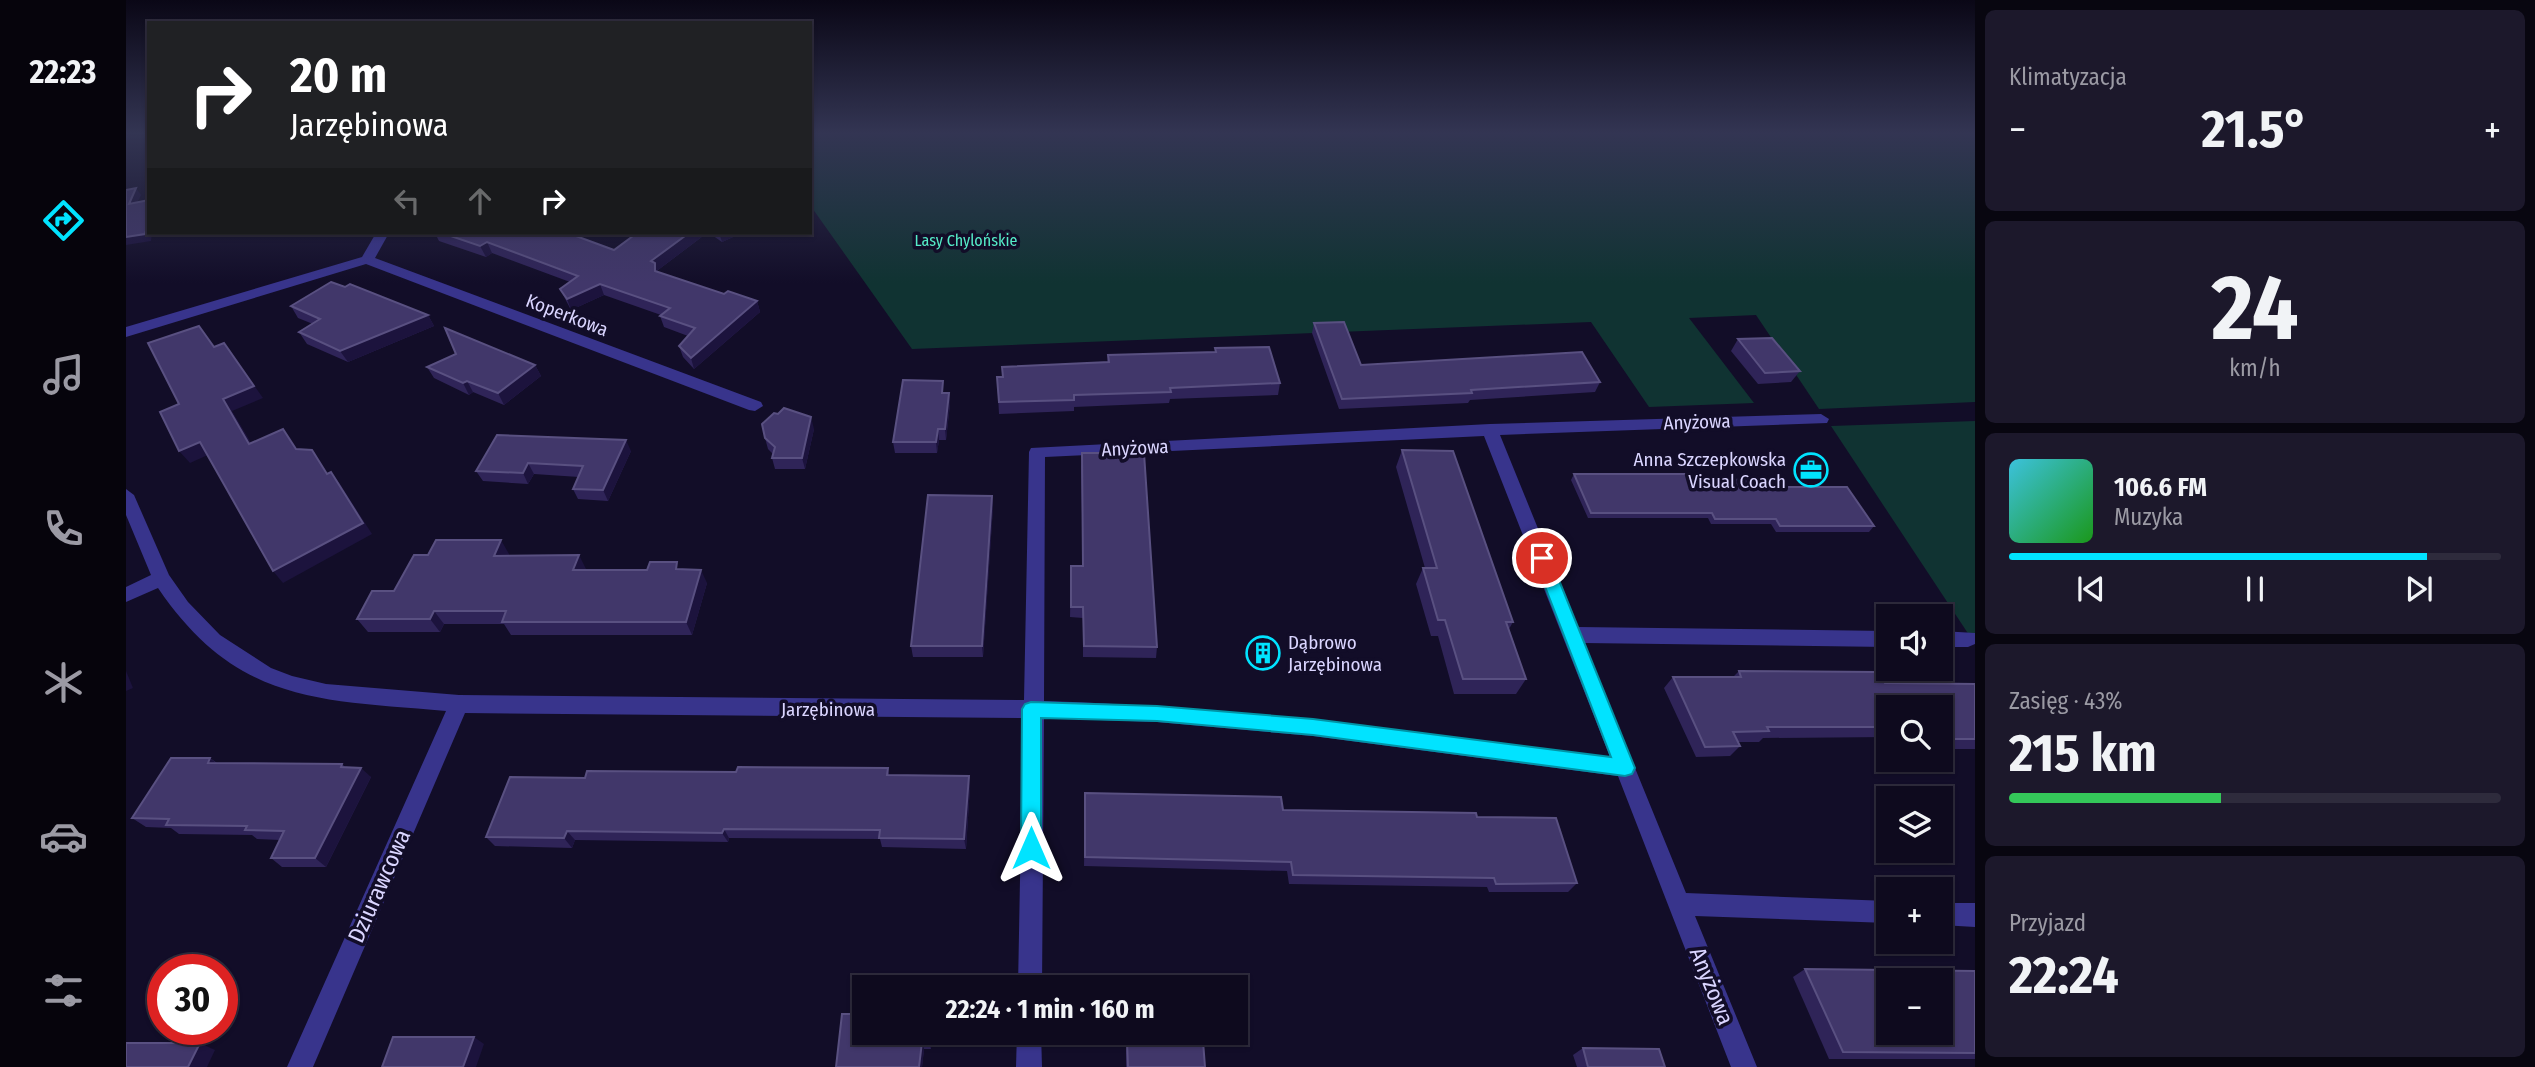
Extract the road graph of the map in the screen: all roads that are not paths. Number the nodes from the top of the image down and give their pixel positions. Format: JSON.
{"nodes":[{"id":1,"x":382,"y":235,"type":"edge"},
{"id":2,"x":367,"y":260,"type":"junction"},
{"id":3,"x":126,"y":332,"type":"edge"},
{"id":4,"x":755,"y":406,"type":"dead end"},
{"id":5,"x":1821,"y":419,"type":"dead end"},
{"id":6,"x":1490,"y":430,"type":"junction"},
{"id":7,"x":126,"y":495,"type":"edge"},
{"id":8,"x":161,"y":578,"type":"junction"},
{"id":9,"x":126,"y":595,"type":"edge"},
{"id":10,"x":1573,"y":635,"type":"junction"},
{"id":11,"x":1876,"y":639,"type":"edge"},
{"id":12,"x":1953,"y":639,"type":"edge"},
{"id":13,"x":1968,"y":639,"type":"dead end"},
{"id":14,"x":459,"y":704,"type":"junction"},
{"id":15,"x":1031,"y":709,"type":"junction"},
{"id":16,"x":1625,"y":768,"type":"junction"},
{"id":17,"x":1679,"y":904,"type":"junction"},
{"id":18,"x":1876,"y":912,"type":"edge"},
{"id":19,"x":1953,"y":914,"type":"edge"},
{"id":20,"x":1975,"y":915,"type":"edge"},
{"id":21,"x":1030,"y":975,"type":"edge"},
{"id":22,"x":1029,"y":1045,"type":"edge"},
{"id":23,"x":300,"y":1067,"type":"edge"},
{"id":24,"x":1029,"y":1067,"type":"edge"},
{"id":25,"x":1744,"y":1067,"type":"edge"}],
"edges":[{"from":1,"to":2,"type":"street"},
{"from":2,"to":3,"type":"street"},
{"from":2,"to":4,"type":"street","name":"Koperkowa"},
{"from":5,"to":6,"type":"street","name":"Anyżowa"},
{"from":6,"to":10,"type":"street","name":"Anyżowa"},
{"from":6,"to":15,"type":"street","name":"Anyżowa"},
{"from":7,"to":8,"type":"street","name":"Jarzębinowa"},
{"from":8,"to":9,"type":"street"},
{"from":8,"to":14,"type":"street","name":"Jarzębinowa"},
{"from":10,"to":11,"type":"street"},
{"from":10,"to":16,"type":"street","name":"Anyżowa"},
{"from":12,"to":13,"type":"street"},
{"from":14,"to":15,"type":"street","name":"Jarzębinowa"},
{"from":14,"to":23,"type":"street","name":"Dziurawcowa"},
{"from":15,"to":16,"type":"street","name":"Jarzębinowa"},
{"from":15,"to":21,"type":"street"},
{"from":16,"to":17,"type":"street","name":"Anyżowa"},
{"from":17,"to":18,"type":"street"},
{"from":17,"to":25,"type":"street","name":"Anyżowa"},
{"from":19,"to":20,"type":"street"},
{"from":22,"to":24,"type":"street"}]}
